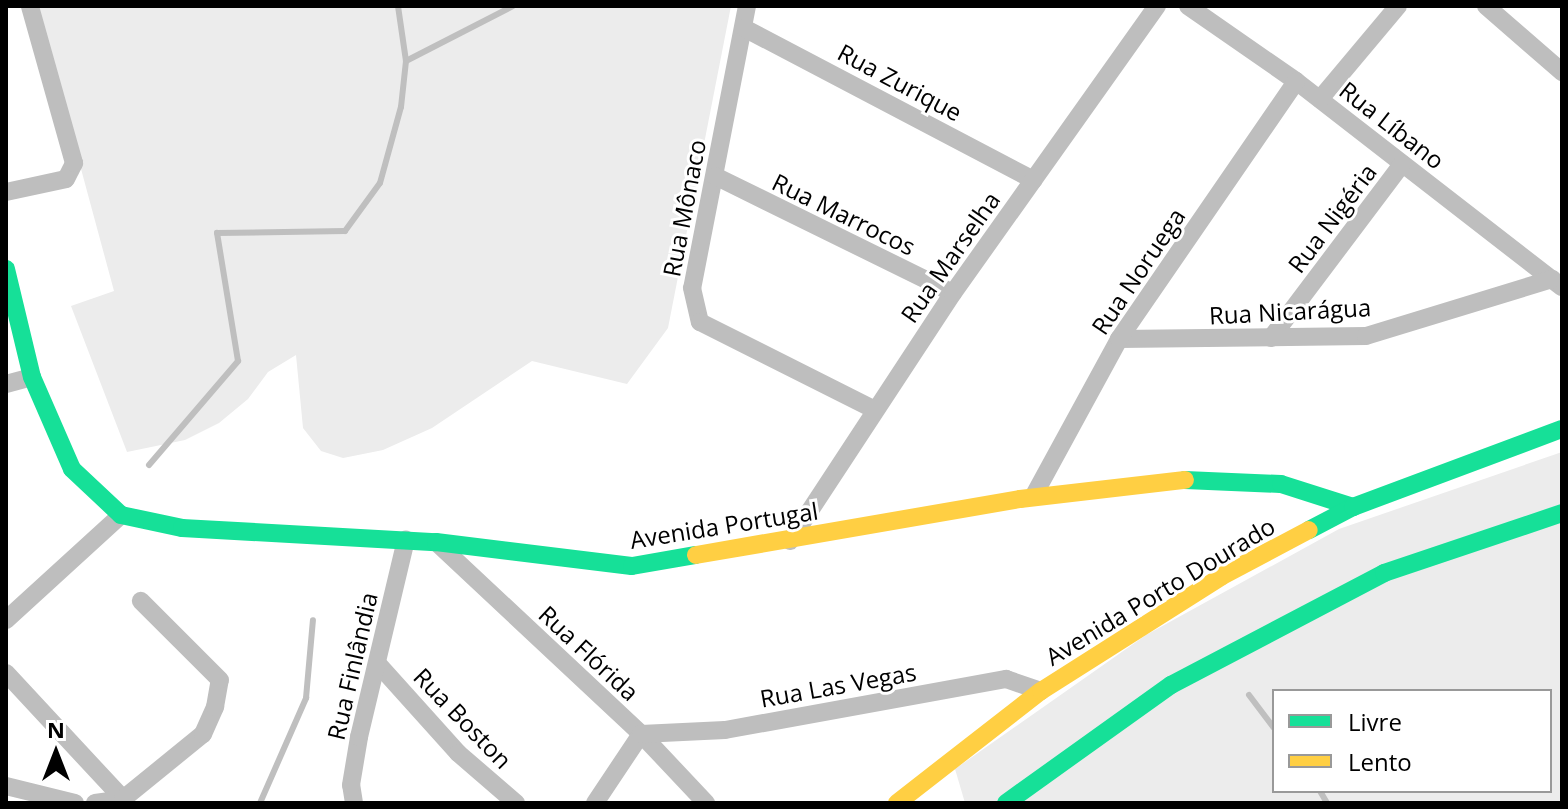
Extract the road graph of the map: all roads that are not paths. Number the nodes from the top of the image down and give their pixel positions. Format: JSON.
{"nodes":[{"id":1,"x":30,"y":6,"type":"edge"},
{"id":2,"x":747,"y":6,"type":"edge"},
{"id":3,"x":1157,"y":6,"type":"edge"},
{"id":4,"x":1188,"y":6,"type":"edge"},
{"id":5,"x":1398,"y":6,"type":"edge"},
{"id":6,"x":1486,"y":6,"type":"edge"},
{"id":7,"x":744,"y":28,"type":"junction"},
{"id":8,"x":1562,"y":72,"type":"edge"},
{"id":9,"x":1296,"y":81,"type":"junction"},
{"id":10,"x":1320,"y":99,"type":"junction"},
{"id":11,"x":1402,"y":164,"type":"junction"},
{"id":12,"x":715,"y":176,"type":"junction"},
{"id":13,"x":1034,"y":180,"type":"junction"},
{"id":14,"x":6,"y":192,"type":"edge"},
{"id":15,"x":6,"y":269,"type":"edge"},
{"id":16,"x":1557,"y":283,"type":"edge"},
{"id":17,"x":953,"y":293,"type":"junction"},
{"id":18,"x":1271,"y":338,"type":"junction"},
{"id":19,"x":1119,"y":339,"type":"junction"},
{"id":20,"x":32,"y":377,"type":"junction"},
{"id":21,"x":6,"y":384,"type":"edge"},
{"id":22,"x":875,"y":410,"type":"junction"},
{"id":23,"x":1562,"y":429,"type":"edge"},
{"id":24,"x":1033,"y":497,"type":"junction"},
{"id":25,"x":1353,"y":507,"type":"junction"},
{"id":26,"x":1562,"y":513,"type":"edge"},
{"id":27,"x":121,"y":515,"type":"junction"},
{"id":28,"x":406,"y":540,"type":"junction"},
{"id":29,"x":790,"y":541,"type":"junction"},
{"id":30,"x":436,"y":542,"type":"junction"},
{"id":31,"x":141,"y":601,"type":"dead end"},
{"id":32,"x":6,"y":620,"type":"edge"},
{"id":33,"x":378,"y":664,"type":"junction"},
{"id":34,"x":6,"y":673,"type":"edge"},
{"id":35,"x":1041,"y":691,"type":"junction"},
{"id":36,"x":641,"y":734,"type":"junction"},
{"id":37,"x":6,"y":786,"type":"edge"},
{"id":38,"x":123,"y":799,"type":"junction"},
{"id":39,"x":75,"y":803,"type":"edge"},
{"id":40,"x":95,"y":803,"type":"edge"},
{"id":41,"x":354,"y":803,"type":"edge"},
{"id":42,"x":516,"y":803,"type":"edge"},
{"id":43,"x":595,"y":803,"type":"edge"},
{"id":44,"x":706,"y":803,"type":"edge"},
{"id":45,"x":897,"y":803,"type":"edge"},
{"id":46,"x":1006,"y":803,"type":"edge"}],
"edges":[{"from":1,"to":14,"type":"street"},
{"from":2,"to":7,"type":"street","name":"Rua Mônaco"},
{"from":3,"to":13,"type":"street","name":"Rua Marselha"},
{"from":4,"to":9,"type":"street","name":"Rua Líbano"},
{"from":5,"to":10,"type":"street"},
{"from":6,"to":8,"type":"street"},
{"from":7,"to":12,"type":"street","name":"Rua Mônaco"},
{"from":7,"to":13,"type":"street","name":"Rua Zurique"},
{"from":9,"to":10,"type":"street","name":"Rua Líbano"},
{"from":9,"to":19,"type":"street","name":"Rua Noruega"},
{"from":10,"to":11,"type":"street","name":"Rua Líbano"},
{"from":11,"to":16,"type":"street","name":"Rua Líbano"},
{"from":11,"to":18,"type":"street","name":"Rua Nigéria"},
{"from":12,"to":17,"type":"street","name":"Rua Marrocos"},
{"from":12,"to":22,"type":"street","name":"Rua Mônaco"},
{"from":13,"to":17,"type":"street","name":"Rua Marselha"},
{"from":15,"to":20,"type":"street"},
{"from":16,"to":18,"type":"street","name":"Rua Nicarágua"},
{"from":17,"to":22,"type":"street","name":"Rua Marselha"},
{"from":18,"to":19,"type":"street","name":"Rua Nicarágua"},
{"from":19,"to":24,"type":"street","name":"Rua Noruega"},
{"from":20,"to":21,"type":"street"},
{"from":20,"to":27,"type":"street"},
{"from":22,"to":29,"type":"street","name":"Rua Marselha"},
{"from":23,"to":25,"type":"street","name":"Avenida Porto Dourado"},
{"from":24,"to":25,"type":"street","name":"Avenida Portugal"},
{"from":24,"to":29,"type":"street","name":"Avenida Portugal"},
{"from":25,"to":35,"type":"street","name":"Avenida Porto Dourado"},
{"from":26,"to":46,"type":"street"},
{"from":27,"to":28,"type":"street","name":"Avenida Portugal"},
{"from":27,"to":32,"type":"street"},
{"from":28,"to":30,"type":"street","name":"Avenida Portugal"},
{"from":28,"to":33,"type":"street","name":"Rua Finlândia"},
{"from":29,"to":30,"type":"street","name":"Avenida Portugal"},
{"from":30,"to":36,"type":"street","name":"Rua Flórida"},
{"from":31,"to":38,"type":"street"},
{"from":33,"to":41,"type":"street","name":"Rua Finlândia"},
{"from":33,"to":42,"type":"street","name":"Rua Boston"},
{"from":34,"to":38,"type":"street"},
{"from":35,"to":36,"type":"street","name":"Rua Las Vegas"},
{"from":35,"to":45,"type":"street","name":"Avenida Porto Dourado"},
{"from":36,"to":43,"type":"street"},
{"from":36,"to":44,"type":"street","name":"Rua Flórida"},
{"from":37,"to":39,"type":"street"},
{"from":38,"to":40,"type":"street"}]}
